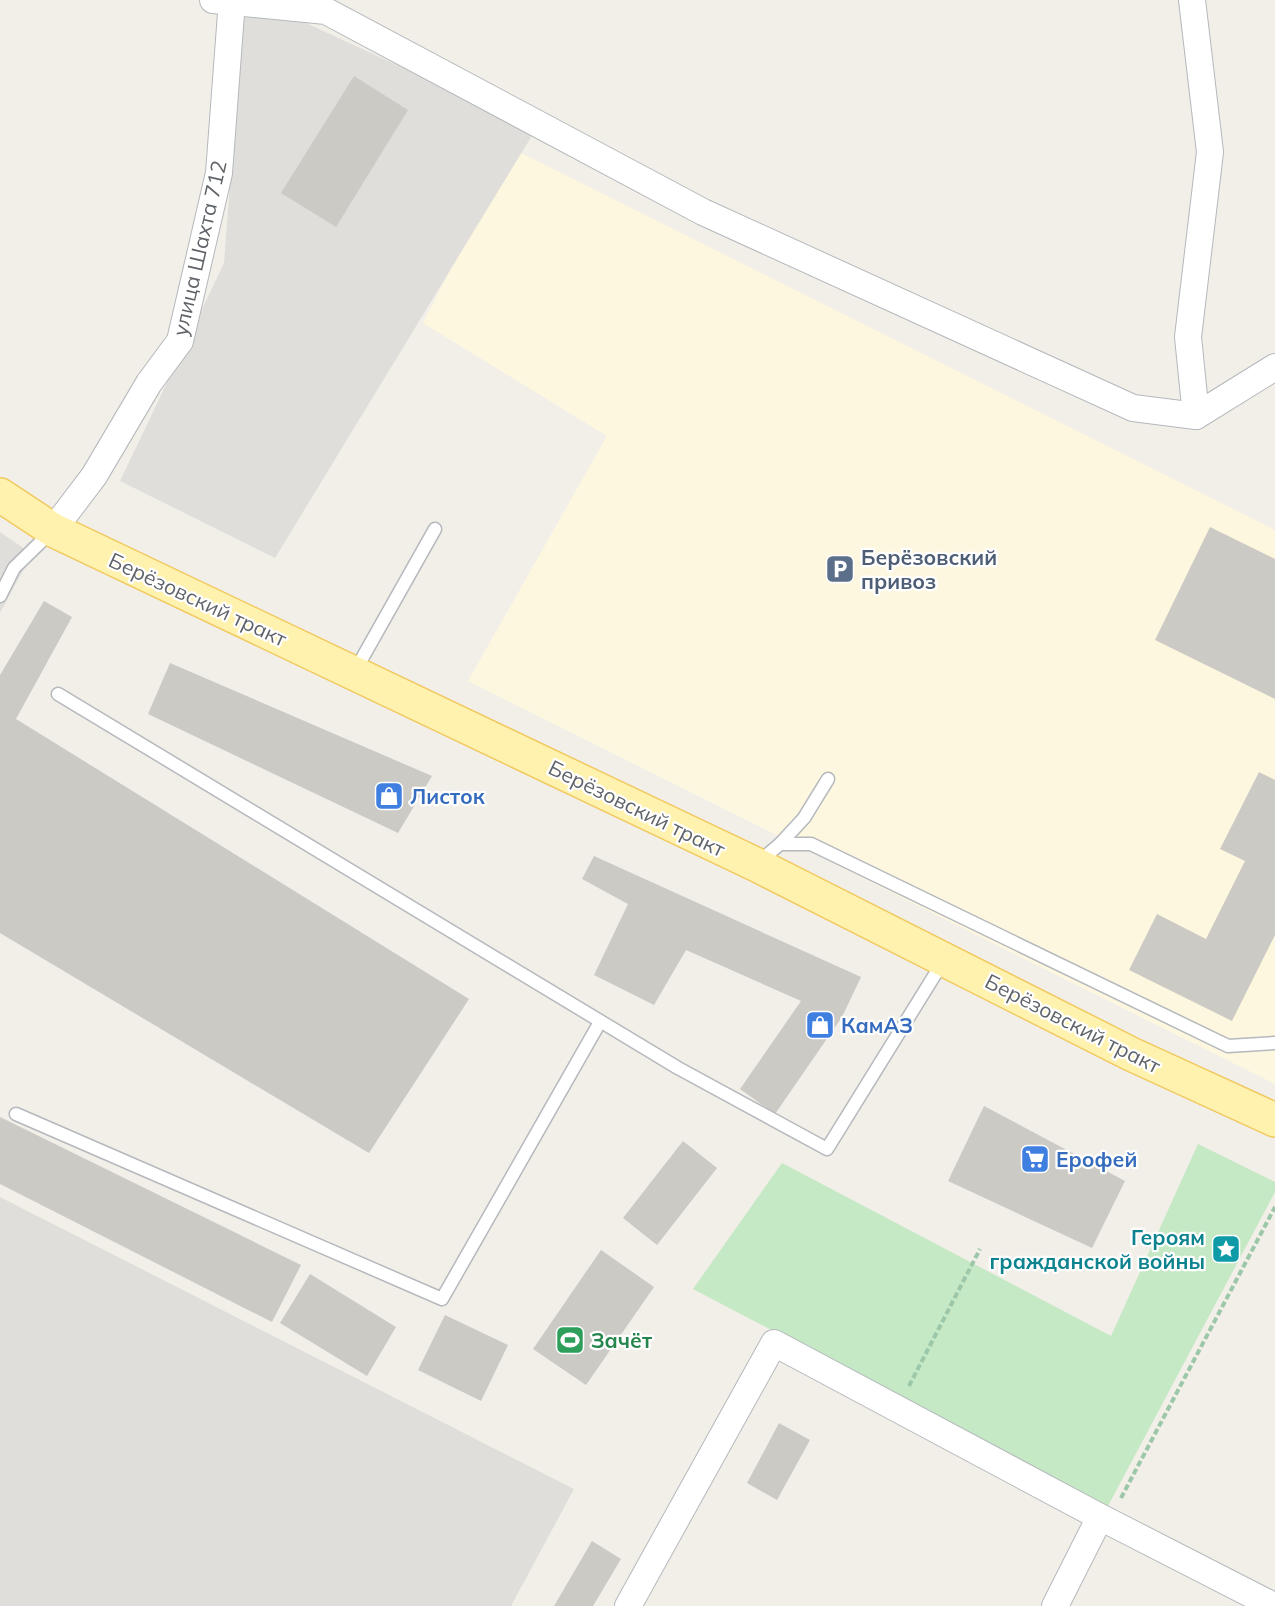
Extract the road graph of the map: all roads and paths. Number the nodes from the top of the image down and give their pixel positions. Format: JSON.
{"nodes":[{"id":1,"x":1192,"y":0,"type":"edge"},
{"id":2,"x":226,"y":1,"type":"edge"},
{"id":3,"x":334,"y":5,"type":"edge"},
{"id":4,"x":1275,"y":368,"type":"edge"},
{"id":5,"x":1196,"y":416,"type":"junction"},
{"id":6,"x":0,"y":495,"type":"edge"},
{"id":7,"x":435,"y":529,"type":"dead end"},
{"id":8,"x":53,"y":530,"type":"junction"},
{"id":9,"x":0,"y":596,"type":"edge"},
{"id":10,"x":355,"y":672,"type":"junction"},
{"id":11,"x":58,"y":694,"type":"dead end"},
{"id":12,"x":828,"y":779,"type":"dead end"},
{"id":13,"x":767,"y":854,"type":"junction"},
{"id":14,"x":945,"y":959,"type":"junction"},
{"id":15,"x":600,"y":1022,"type":"junction"},
{"id":16,"x":1275,"y":1043,"type":"edge"},
{"id":17,"x":16,"y":1114,"type":"dead end"},
{"id":18,"x":1275,"y":1120,"type":"edge"},
{"id":19,"x":1275,"y":1207,"type":"edge"},
{"id":20,"x":980,"y":1249,"type":"dead end"},
{"id":21,"x":896,"y":1410,"type":"junction"},
{"id":22,"x":1104,"y":1519,"type":"junction"},
{"id":23,"x":628,"y":1606,"type":"edge"},
{"id":24,"x":1055,"y":1606,"type":"edge"},
{"id":25,"x":1274,"y":1606,"type":"edge"}],
"edges":[{"from":1,"to":5,"type":"street"},
{"from":2,"to":3,"type":"street"},
{"from":2,"to":8,"type":"street","name":"улица Шахта 712"},
{"from":3,"to":5,"type":"street"},
{"from":4,"to":5,"type":"street"},
{"from":6,"to":8,"type":"main road","name":"Берёзовский тракт"},
{"from":7,"to":10,"type":"lane"},
{"from":8,"to":9,"type":"lane"},
{"from":8,"to":10,"type":"main road","name":"Берёзовский тракт"},
{"from":10,"to":13,"type":"main road","name":"Берёзовский тракт"},
{"from":11,"to":15,"type":"lane"},
{"from":12,"to":13,"type":"lane"},
{"from":13,"to":14,"type":"main road","name":"Берёзовский тракт"},
{"from":13,"to":16,"type":"lane"},
{"from":14,"to":15,"type":"lane"},
{"from":14,"to":18,"type":"main road","name":"Берёзовский тракт"},
{"from":15,"to":17,"type":"lane"},
{"from":19,"to":22,"type":"path"},
{"from":20,"to":21,"type":"path"},
{"from":21,"to":22,"type":"street"},
{"from":21,"to":23,"type":"street"},
{"from":22,"to":24,"type":"street"},
{"from":22,"to":25,"type":"street"}]}
